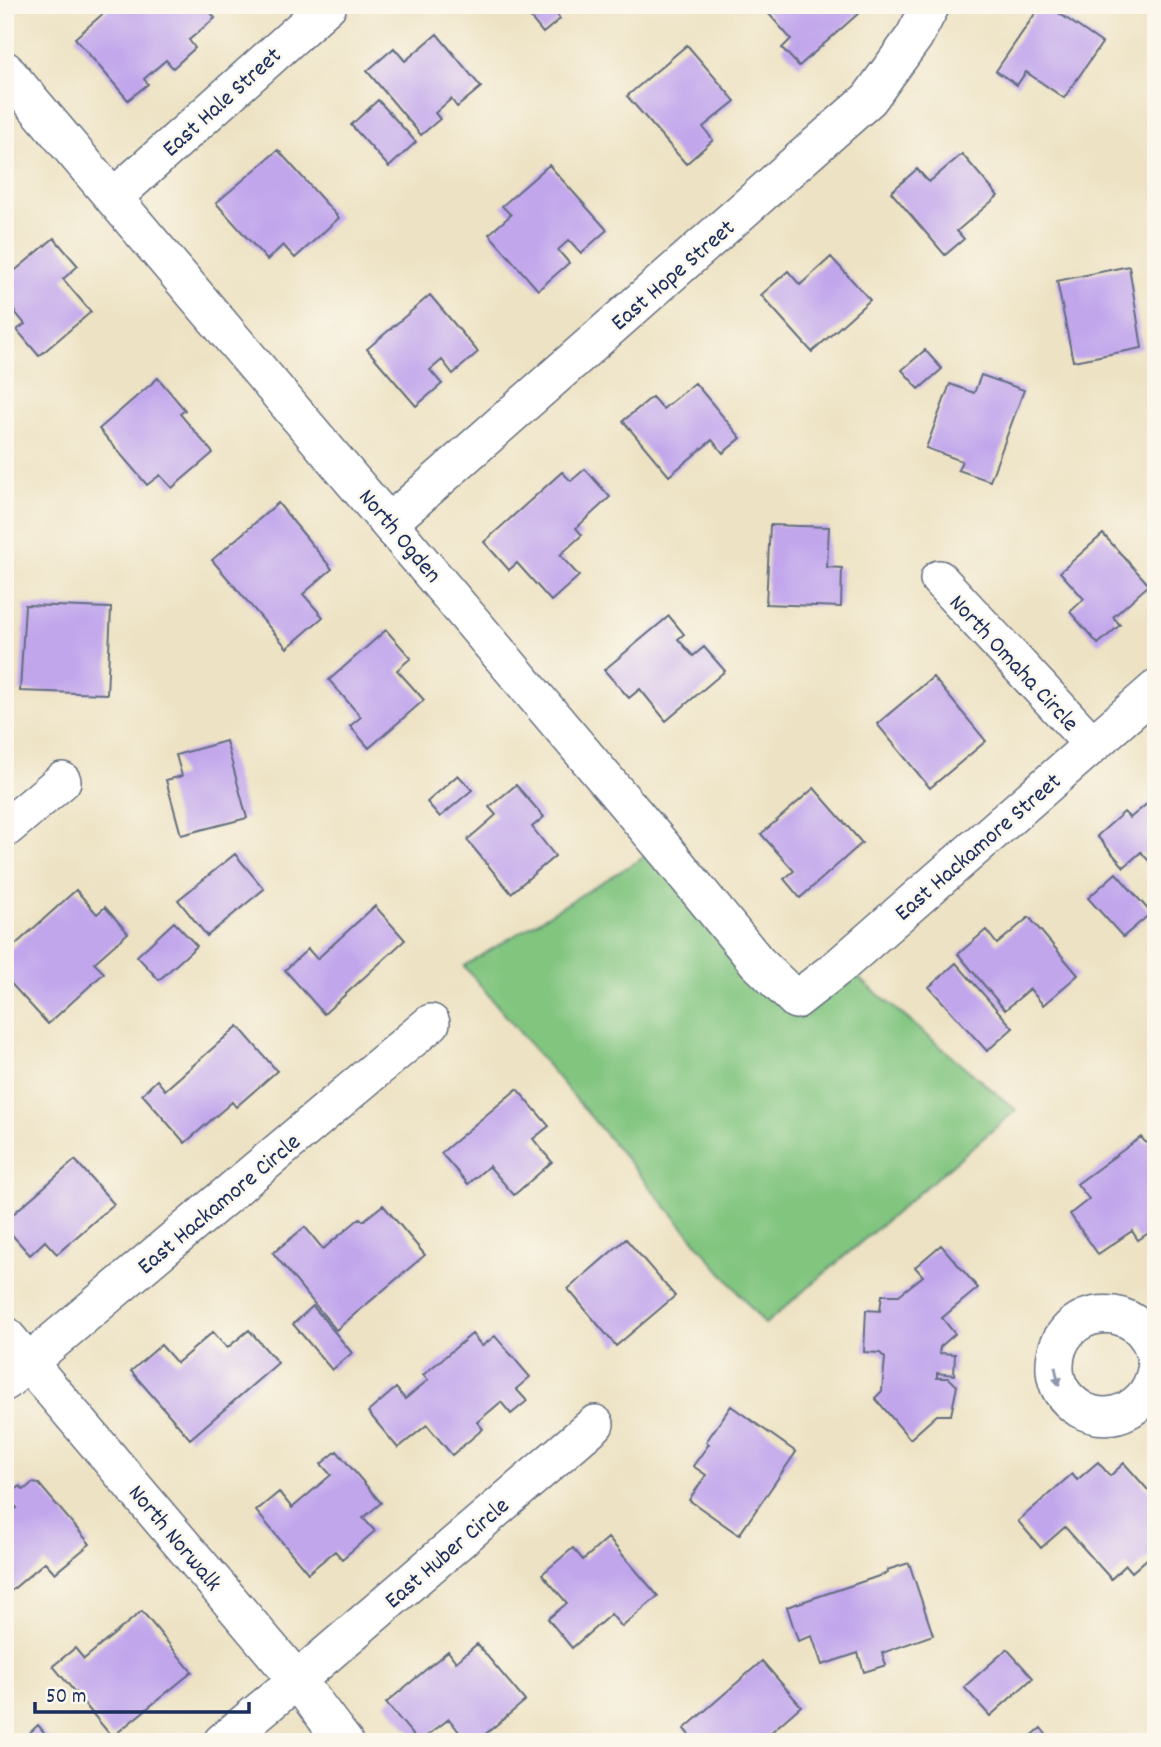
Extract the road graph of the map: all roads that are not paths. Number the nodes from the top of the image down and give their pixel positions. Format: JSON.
{"nodes":[{"id":1,"x":328,"y":5,"type":"edge"},
{"id":2,"x":931,"y":5,"type":"edge"},
{"id":3,"x":5,"y":70,"type":"edge"},
{"id":4,"x":114,"y":197,"type":"junction"},
{"id":5,"x":390,"y":522,"type":"junction"},
{"id":6,"x":939,"y":579,"type":"dead end"},
{"id":7,"x":1156,"y":689,"type":"edge"},
{"id":8,"x":1092,"y":744,"type":"junction"},
{"id":9,"x":62,"y":781,"type":"dead end"},
{"id":10,"x":5,"y":829,"type":"edge"},
{"id":11,"x":796,"y":1000,"type":"joint"},
{"id":12,"x":431,"y":1023,"type":"dead end"},
{"id":13,"x":5,"y":1335,"type":"edge"},
{"id":14,"x":1156,"y":1360,"type":"edge"},
{"id":15,"x":1156,"y":1370,"type":"edge"},
{"id":16,"x":17,"y":1372,"type":"edge"},
{"id":17,"x":595,"y":1424,"type":"dead end"},
{"id":18,"x":297,"y":1680,"type":"junction"},
{"id":19,"x":222,"y":1742,"type":"edge"},
{"id":20,"x":344,"y":1742,"type":"edge"}],
"edges":[{"from":1,"to":4,"type":"street","name":"East Hale Street"},
{"from":2,"to":5,"type":"street","name":"East Hope Street"},
{"from":3,"to":4,"type":"street","name":"North Ogden"},
{"from":4,"to":5,"type":"street","name":"North Ogden"},
{"from":5,"to":11,"type":"street","name":"North Ogden"},
{"from":6,"to":8,"type":"street","name":"North Omaha Circle"},
{"from":7,"to":8,"type":"street","name":"East Hackamore Street"},
{"from":8,"to":11,"type":"street","name":"East Hackamore Street"},
{"from":9,"to":10,"type":"street"},
{"from":12,"to":16,"type":"street","name":"East Hackamore Circle"},
{"from":13,"to":16,"type":"street","name":"North Norwalk"},
{"from":14,"to":15,"type":"street","one_way":true},
{"from":16,"to":18,"type":"street","name":"North Norwalk"},
{"from":17,"to":18,"type":"street","name":"East Huber Circle"},
{"from":18,"to":19,"type":"street","name":"East Huber Circle"},
{"from":18,"to":20,"type":"street","name":"North Norwalk"}]}
